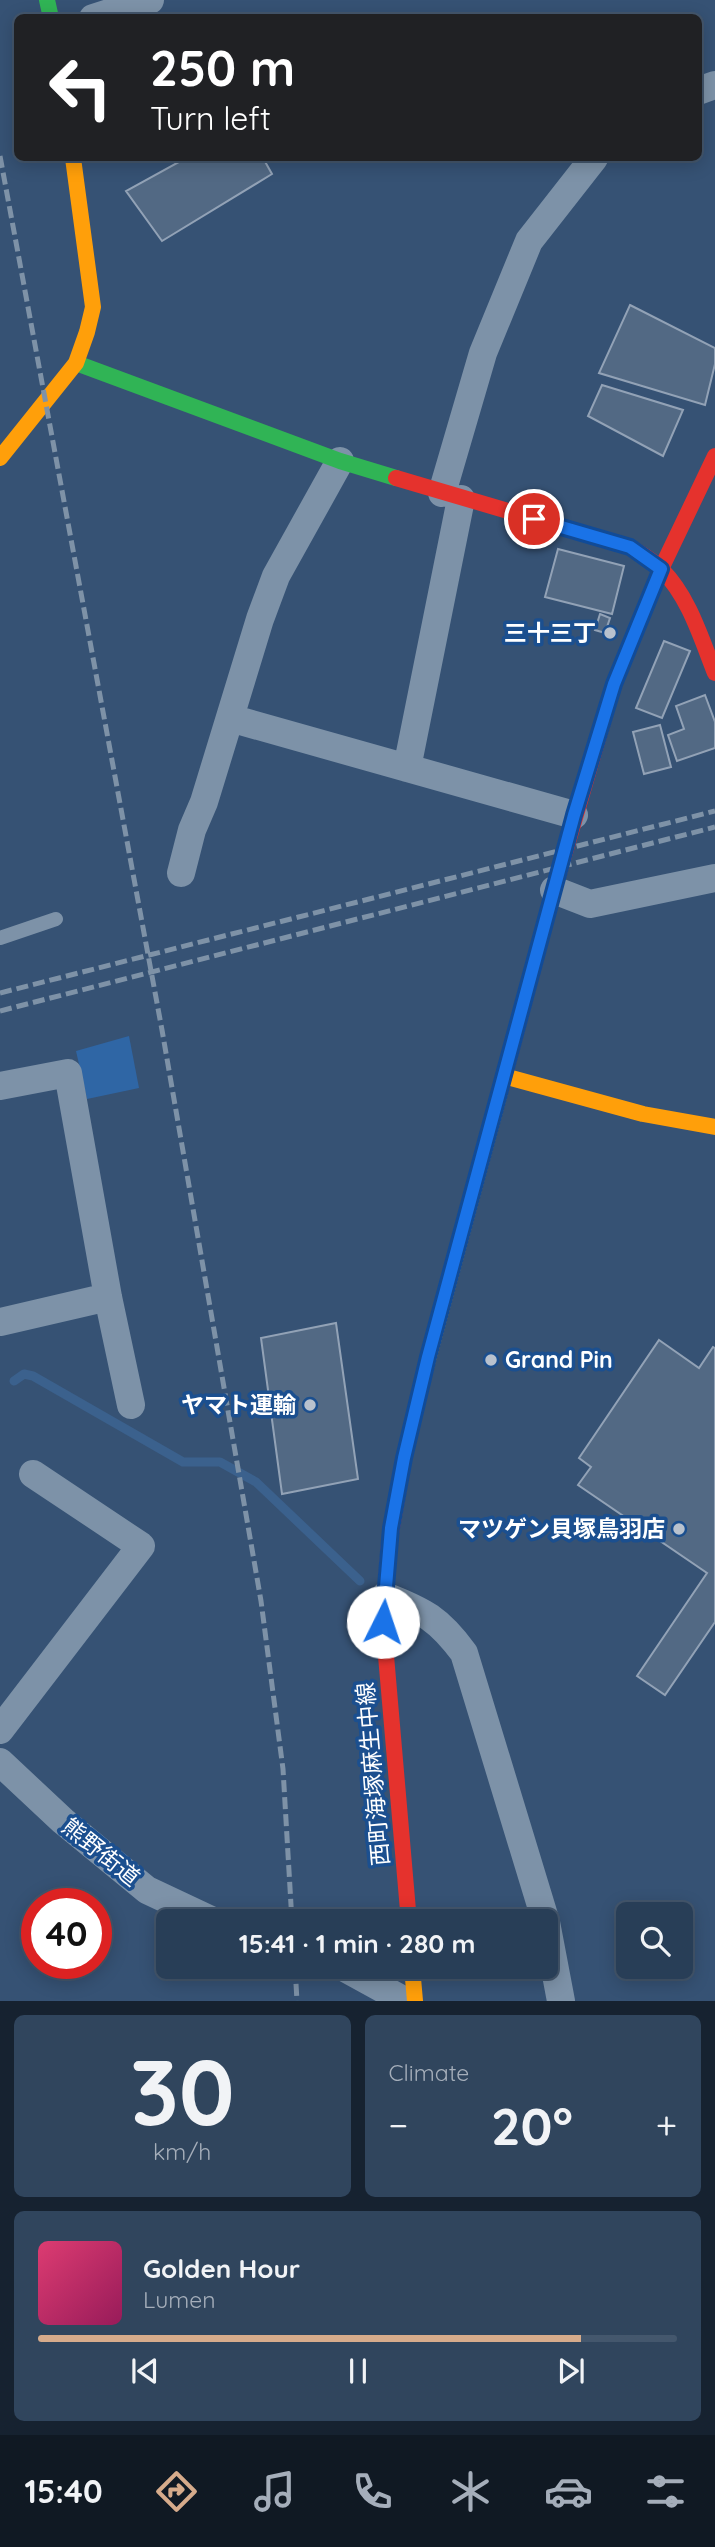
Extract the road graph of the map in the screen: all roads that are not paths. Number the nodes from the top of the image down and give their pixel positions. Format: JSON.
{"nodes":[{"id":1,"x":150,"y":0,"type":"edge"},
{"id":2,"x":106,"y":14,"type":"edge"},
{"id":3,"x":73,"y":161,"type":"edge"},
{"id":4,"x":592,"y":161,"type":"edge"},
{"id":5,"x":76,"y":363,"type":"junction"},
{"id":6,"x":4,"y":443,"type":"edge"},
{"id":7,"x":715,"y":456,"type":"edge"},
{"id":8,"x":340,"y":461,"type":"junction"},
{"id":9,"x":452,"y":496,"type":"junction"},
{"id":10,"x":661,"y":569,"type":"junction"},
{"id":11,"x":715,"y":673,"type":"edge"},
{"id":12,"x":230,"y":718,"type":"junction"},
{"id":13,"x":407,"y":768,"type":"junction"},
{"id":14,"x":574,"y":815,"type":"junction"},
{"id":15,"x":181,"y":873,"type":"dead end"},
{"id":16,"x":715,"y":878,"type":"edge"},
{"id":17,"x":554,"y":890,"type":"junction"},
{"id":18,"x":56,"y":919,"type":"dead end"},
{"id":19,"x":0,"y":938,"type":"edge"},
{"id":20,"x":504,"y":1076,"type":"junction"},
{"id":21,"x":0,"y":1086,"type":"edge"},
{"id":22,"x":715,"y":1127,"type":"edge"},
{"id":23,"x":108,"y":1297,"type":"junction"},
{"id":24,"x":0,"y":1322,"type":"edge"},
{"id":25,"x":131,"y":1405,"type":"dead end"},
{"id":26,"x":33,"y":1474,"type":"dead end"},
{"id":27,"x":385,"y":1596,"type":"junction"},
{"id":28,"x":0,"y":1730,"type":"edge"},
{"id":29,"x":0,"y":1762,"type":"edge"},
{"id":30,"x":187,"y":1909,"type":"edge"},
{"id":31,"x":408,"y":1909,"type":"edge"},
{"id":32,"x":542,"y":1909,"type":"edge"},
{"id":33,"x":365,"y":1979,"type":"edge"},
{"id":34,"x":413,"y":1979,"type":"edge"},
{"id":35,"x":557,"y":1979,"type":"edge"},
{"id":36,"x":405,"y":2001,"type":"edge"},
{"id":37,"x":415,"y":2001,"type":"edge"},
{"id":38,"x":561,"y":2001,"type":"edge"}],
"edges":[{"from":1,"to":2,"type":"street"},
{"from":3,"to":5,"type":"street"},
{"from":4,"to":9,"type":"street"},
{"from":5,"to":6,"type":"street"},
{"from":5,"to":8,"type":"street"},
{"from":7,"to":10,"type":"street","name":"西町海塚麻生中線"},
{"from":8,"to":9,"type":"street"},
{"from":8,"to":12,"type":"street"},
{"from":9,"to":10,"type":"street"},
{"from":9,"to":13,"type":"street"},
{"from":10,"to":11,"type":"street"},
{"from":10,"to":14,"type":"street","name":"西町海塚麻生中線"},
{"from":12,"to":13,"type":"street"},
{"from":12,"to":15,"type":"street"},
{"from":13,"to":14,"type":"street"},
{"from":14,"to":17,"type":"street","name":"西町海塚麻生中線"},
{"from":16,"to":17,"type":"street"},
{"from":17,"to":20,"type":"street","name":"西町海塚麻生中線"},
{"from":18,"to":19,"type":"lane"},
{"from":20,"to":22,"type":"street"},
{"from":20,"to":27,"type":"street","name":"西町海塚麻生中線"},
{"from":21,"to":23,"type":"street"},
{"from":23,"to":24,"type":"street"},
{"from":23,"to":25,"type":"street"},
{"from":26,"to":28,"type":"street"},
{"from":27,"to":31,"type":"street","name":"西町海塚麻生中線"},
{"from":27,"to":32,"type":"street"},
{"from":29,"to":30,"type":"street","name":"熊野街道"},
{"from":33,"to":36,"type":"street"},
{"from":34,"to":37,"type":"street"},
{"from":35,"to":38,"type":"street"}]}
